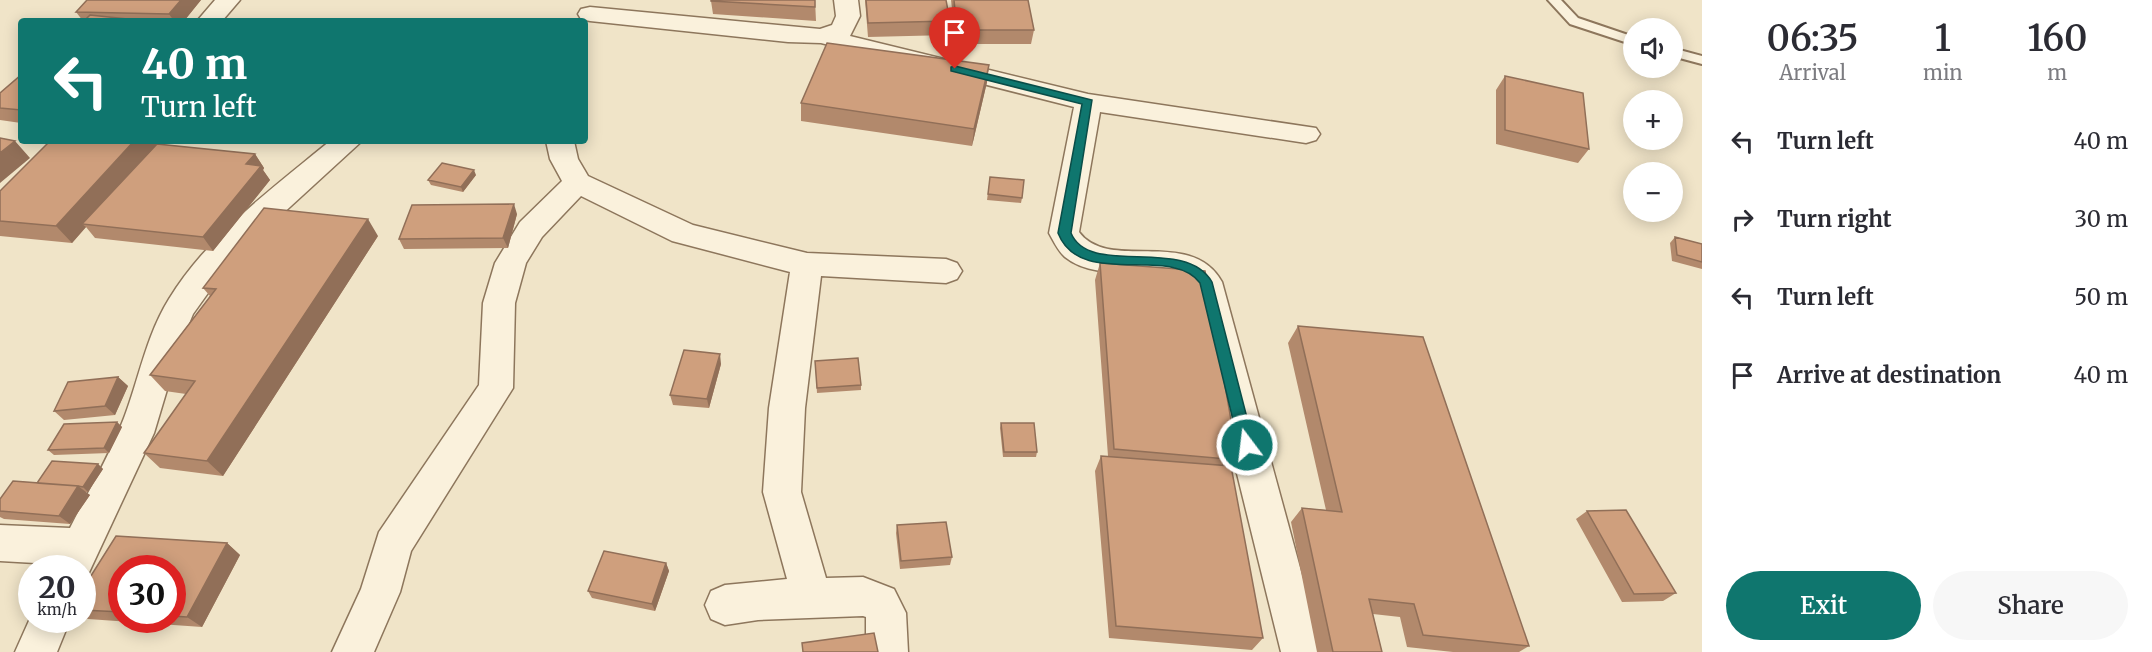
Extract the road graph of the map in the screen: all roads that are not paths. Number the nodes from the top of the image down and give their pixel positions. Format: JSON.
{"nodes":[{"id":1,"x":228,"y":0,"type":"edge"},
{"id":2,"x":846,"y":0,"type":"edge"},
{"id":3,"x":1554,"y":0,"type":"edge"},
{"id":4,"x":589,"y":14,"type":"edge"},
{"id":5,"x":212,"y":18,"type":"edge"},
{"id":6,"x":822,"y":36,"type":"junction"},
{"id":7,"x":1623,"y":37,"type":"edge"},
{"id":8,"x":1683,"y":55,"type":"edge"},
{"id":9,"x":1702,"y":60,"type":"edge"},
{"id":10,"x":1088,"y":102,"type":"junction"},
{"id":11,"x":1306,"y":134,"type":"dead end"},
{"id":12,"x":344,"y":144,"type":"edge"},
{"id":13,"x":561,"y":144,"type":"edge"},
{"id":14,"x":578,"y":183,"type":"junction"},
{"id":15,"x":807,"y":264,"type":"junction"},
{"id":16,"x":946,"y":272,"type":"dead end"},
{"id":17,"x":0,"y":543,"type":"edge"},
{"id":18,"x":61,"y":555,"type":"edge"},
{"id":19,"x":77,"y":555,"type":"edge"},
{"id":20,"x":812,"y":598,"type":"junction"},
{"id":21,"x":725,"y":605,"type":"dead end"},
{"id":22,"x":44,"y":633,"type":"edge"},
{"id":23,"x":36,"y":652,"type":"edge"},
{"id":24,"x":352,"y":652,"type":"edge"},
{"id":25,"x":887,"y":652,"type":"edge"},
{"id":26,"x":1302,"y":652,"type":"edge"}],
"edges":[{"from":1,"to":5,"type":"street"},
{"from":2,"to":6,"type":"street"},
{"from":3,"to":7,"type":"lane"},
{"from":4,"to":6,"type":"street"},
{"from":6,"to":10,"type":"street"},
{"from":8,"to":9,"type":"lane"},
{"from":10,"to":11,"type":"street"},
{"from":10,"to":26,"type":"street"},
{"from":12,"to":19,"type":"street"},
{"from":13,"to":14,"type":"street"},
{"from":14,"to":15,"type":"street"},
{"from":14,"to":24,"type":"street"},
{"from":15,"to":16,"type":"street"},
{"from":15,"to":20,"type":"street"},
{"from":17,"to":18,"type":"street"},
{"from":20,"to":21,"type":"street"},
{"from":20,"to":25,"type":"street"},
{"from":22,"to":23,"type":"street"}]}
